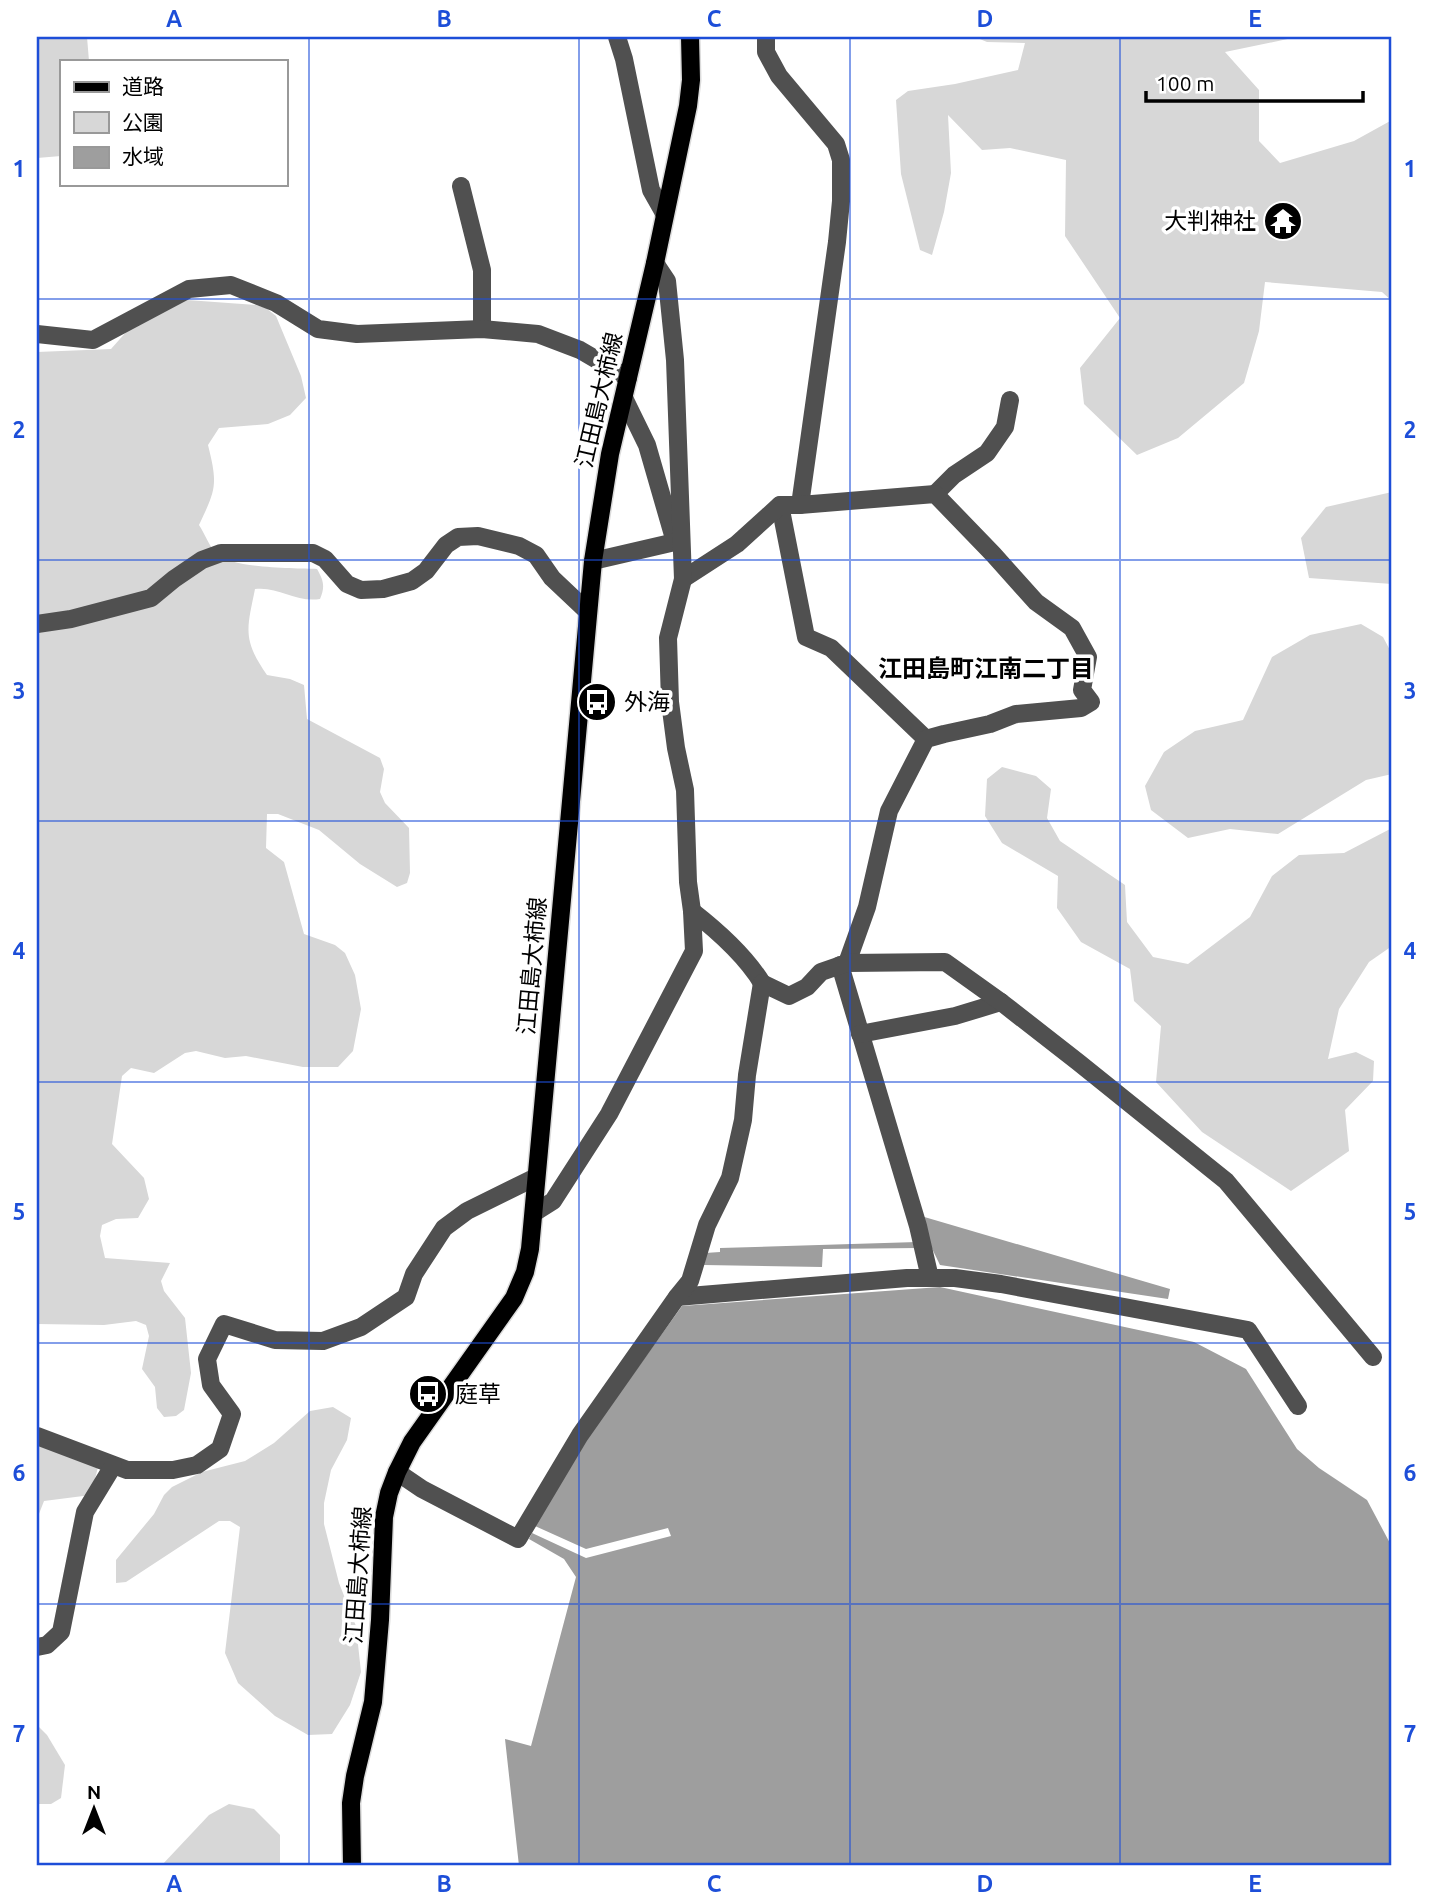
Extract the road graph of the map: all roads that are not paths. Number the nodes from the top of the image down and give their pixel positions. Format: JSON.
{"nodes":[{"id":1,"x":617,"y":37,"type":"edge"},
{"id":2,"x":690,"y":37,"type":"edge"},
{"id":3,"x":766,"y":37,"type":"edge"},
{"id":4,"x":461,"y":186,"type":"dead end"},
{"id":5,"x":664,"y":213,"type":"junction"},
{"id":6,"x":655,"y":263,"type":"junction"},
{"id":7,"x":482,"y":329,"type":"junction"},
{"id":8,"x":37,"y":334,"type":"edge"},
{"id":9,"x":628,"y":378,"type":"junction"},
{"id":10,"x":624,"y":398,"type":"junction"},
{"id":11,"x":1010,"y":400,"type":"dead end"},
{"id":12,"x":935,"y":494,"type":"junction"},
{"id":13,"x":780,"y":505,"type":"junction"},
{"id":14,"x":800,"y":505,"type":"junction"},
{"id":15,"x":678,"y":542,"type":"junction"},
{"id":16,"x":593,"y":561,"type":"junction"},
{"id":17,"x":683,"y":579,"type":"junction"},
{"id":18,"x":588,"y":612,"type":"junction"},
{"id":19,"x":37,"y":624,"type":"edge"},
{"id":20,"x":926,"y":740,"type":"junction"},
{"id":21,"x":692,"y":911,"type":"junction"},
{"id":22,"x":844,"y":964,"type":"junction"},
{"id":23,"x":762,"y":983,"type":"junction"},
{"id":24,"x":1001,"y":1002,"type":"junction"},
{"id":25,"x":860,"y":1034,"type":"junction"},
{"id":26,"x":536,"y":1177,"type":"junction"},
{"id":27,"x":534,"y":1213,"type":"junction"},
{"id":28,"x":930,"y":1278,"type":"junction"},
{"id":29,"x":677,"y":1297,"type":"junction"},
{"id":30,"x":1373,"y":1357,"type":"dead end"},
{"id":31,"x":1298,"y":1406,"type":"dead end"},
{"id":32,"x":37,"y":1436,"type":"edge"},
{"id":33,"x":113,"y":1466,"type":"junction"},
{"id":34,"x":397,"y":1472,"type":"junction"},
{"id":35,"x":37,"y":1647,"type":"edge"},
{"id":36,"x":352,"y":1866,"type":"edge"}],
"edges":[{"from":1,"to":5,"type":"street"},
{"from":2,"to":5,"type":"main road","name":"江田島大柿線"},
{"from":3,"to":14,"type":"street"},
{"from":4,"to":7,"type":"street"},
{"from":5,"to":6,"type":"main road","name":"江田島大柿線"},
{"from":6,"to":9,"type":"main road","name":"江田島大柿線"},
{"from":6,"to":15,"type":"street"},
{"from":7,"to":8,"type":"street"},
{"from":7,"to":9,"type":"street"},
{"from":9,"to":10,"type":"main road","name":"江田島大柿線"},
{"from":10,"to":15,"type":"street"},
{"from":10,"to":16,"type":"main road","name":"江田島大柿線"},
{"from":11,"to":12,"type":"street"},
{"from":12,"to":14,"type":"street"},
{"from":12,"to":20,"type":"street"},
{"from":13,"to":14,"type":"street"},
{"from":13,"to":17,"type":"street"},
{"from":13,"to":20,"type":"street"},
{"from":15,"to":16,"type":"street"},
{"from":15,"to":17,"type":"street"},
{"from":16,"to":18,"type":"main road","name":"江田島大柿線"},
{"from":17,"to":21,"type":"street"},
{"from":18,"to":19,"type":"street"},
{"from":18,"to":26,"type":"main road","name":"江田島大柿線"},
{"from":20,"to":22,"type":"street"},
{"from":21,"to":23,"type":"street"},
{"from":21,"to":27,"type":"street"},
{"from":22,"to":23,"type":"street"},
{"from":22,"to":24,"type":"street"},
{"from":22,"to":25,"type":"street"},
{"from":23,"to":29,"type":"street"},
{"from":24,"to":25,"type":"street"},
{"from":24,"to":30,"type":"street"},
{"from":25,"to":28,"type":"street"},
{"from":26,"to":27,"type":"main road","name":"江田島大柿線"},
{"from":26,"to":33,"type":"street"},
{"from":27,"to":34,"type":"main road","name":"江田島大柿線"},
{"from":28,"to":29,"type":"street"},
{"from":28,"to":31,"type":"street"},
{"from":29,"to":34,"type":"street"},
{"from":32,"to":33,"type":"street"},
{"from":33,"to":35,"type":"street"},
{"from":34,"to":36,"type":"main road","name":"江田島大柿線"}]}
